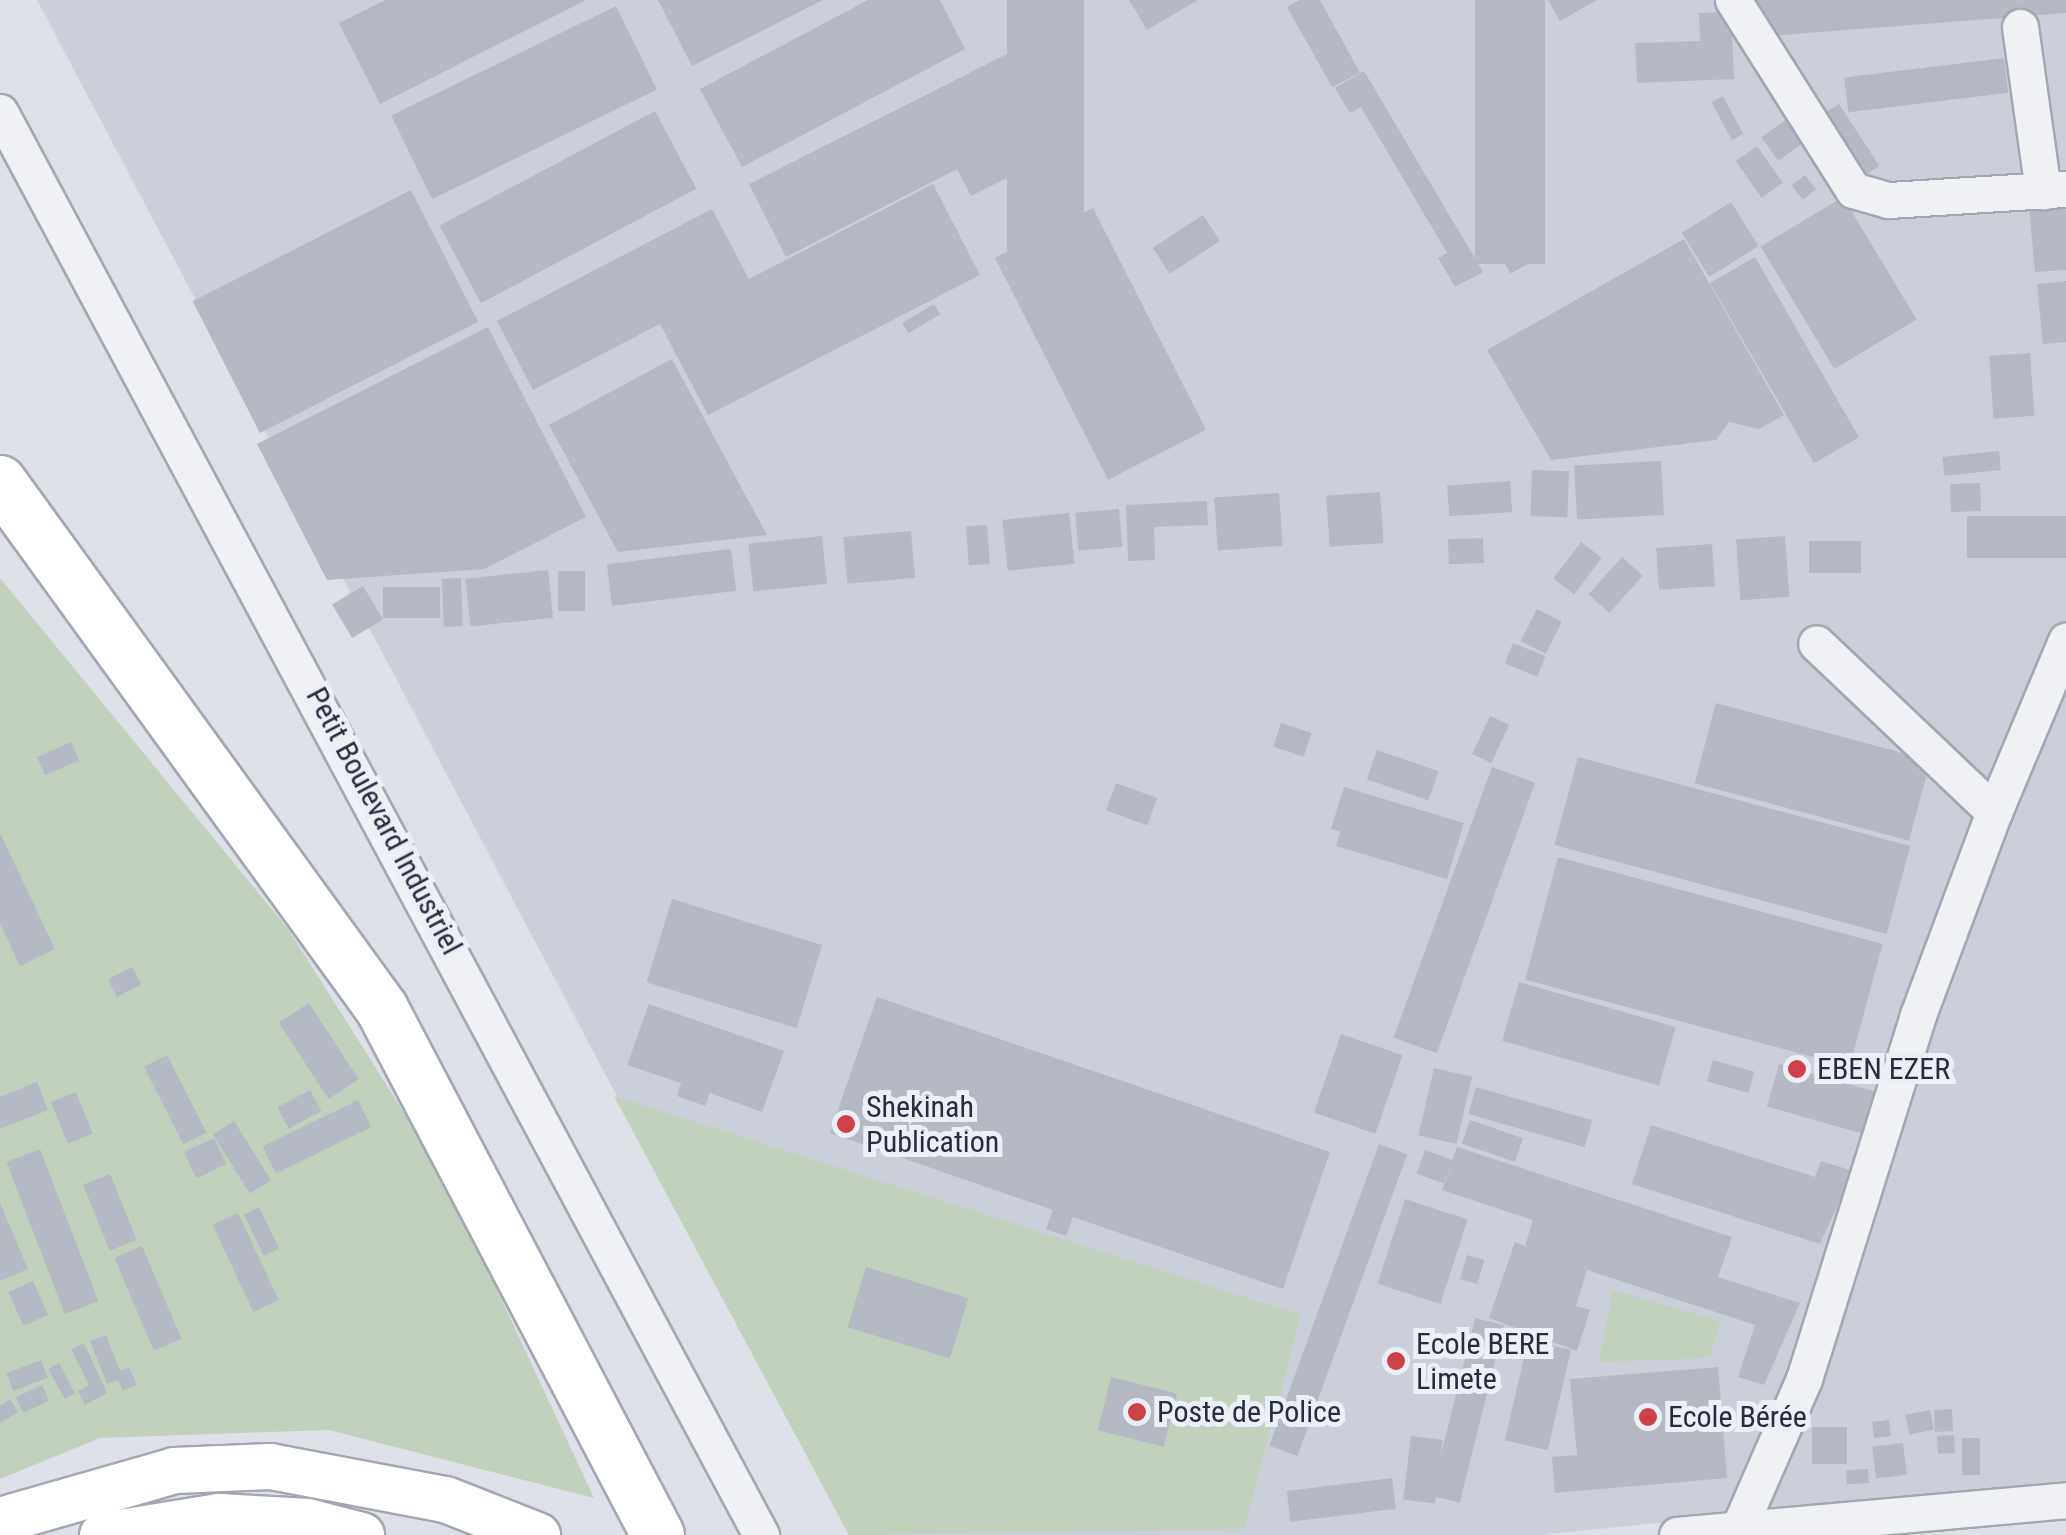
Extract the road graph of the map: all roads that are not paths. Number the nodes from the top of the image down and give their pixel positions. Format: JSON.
{"nodes":[{"id":1,"x":1733,"y":0,"type":"edge"},
{"id":2,"x":2020,"y":27,"type":"dead end"},
{"id":3,"x":0,"y":112,"type":"edge"},
{"id":4,"x":2054,"y":190,"type":"edge"},
{"id":5,"x":0,"y":482,"type":"edge"},
{"id":6,"x":2066,"y":642,"type":"edge"},
{"id":7,"x":1816,"y":643,"type":"dead end"},
{"id":8,"x":1994,"y":812,"type":"junction"},
{"id":9,"x":2066,"y":1500,"type":"edge"},
{"id":10,"x":0,"y":1520,"type":"edge"},
{"id":11,"x":1973,"y":1520,"type":"edge"},
{"id":12,"x":1757,"y":1531,"type":"edge"},
{"id":13,"x":102,"y":1535,"type":"edge"},
{"id":14,"x":361,"y":1535,"type":"edge"},
{"id":15,"x":537,"y":1535,"type":"edge"},
{"id":16,"x":658,"y":1535,"type":"edge"},
{"id":17,"x":761,"y":1535,"type":"edge"},
{"id":18,"x":1677,"y":1535,"type":"edge"}],
"edges":[{"from":1,"to":4,"type":"street"},
{"from":2,"to":4,"type":"street"},
{"from":3,"to":17,"type":"street","name":"Petit Boulevard Industriel"},
{"from":5,"to":16,"type":"highway"},
{"from":6,"to":8,"type":"street"},
{"from":7,"to":8,"type":"street"},
{"from":8,"to":12,"type":"street"},
{"from":9,"to":11,"type":"street"},
{"from":10,"to":15,"type":"main road"},
{"from":11,"to":12,"type":"street"},
{"from":12,"to":18,"type":"street"},
{"from":13,"to":14,"type":"main road"}]}
